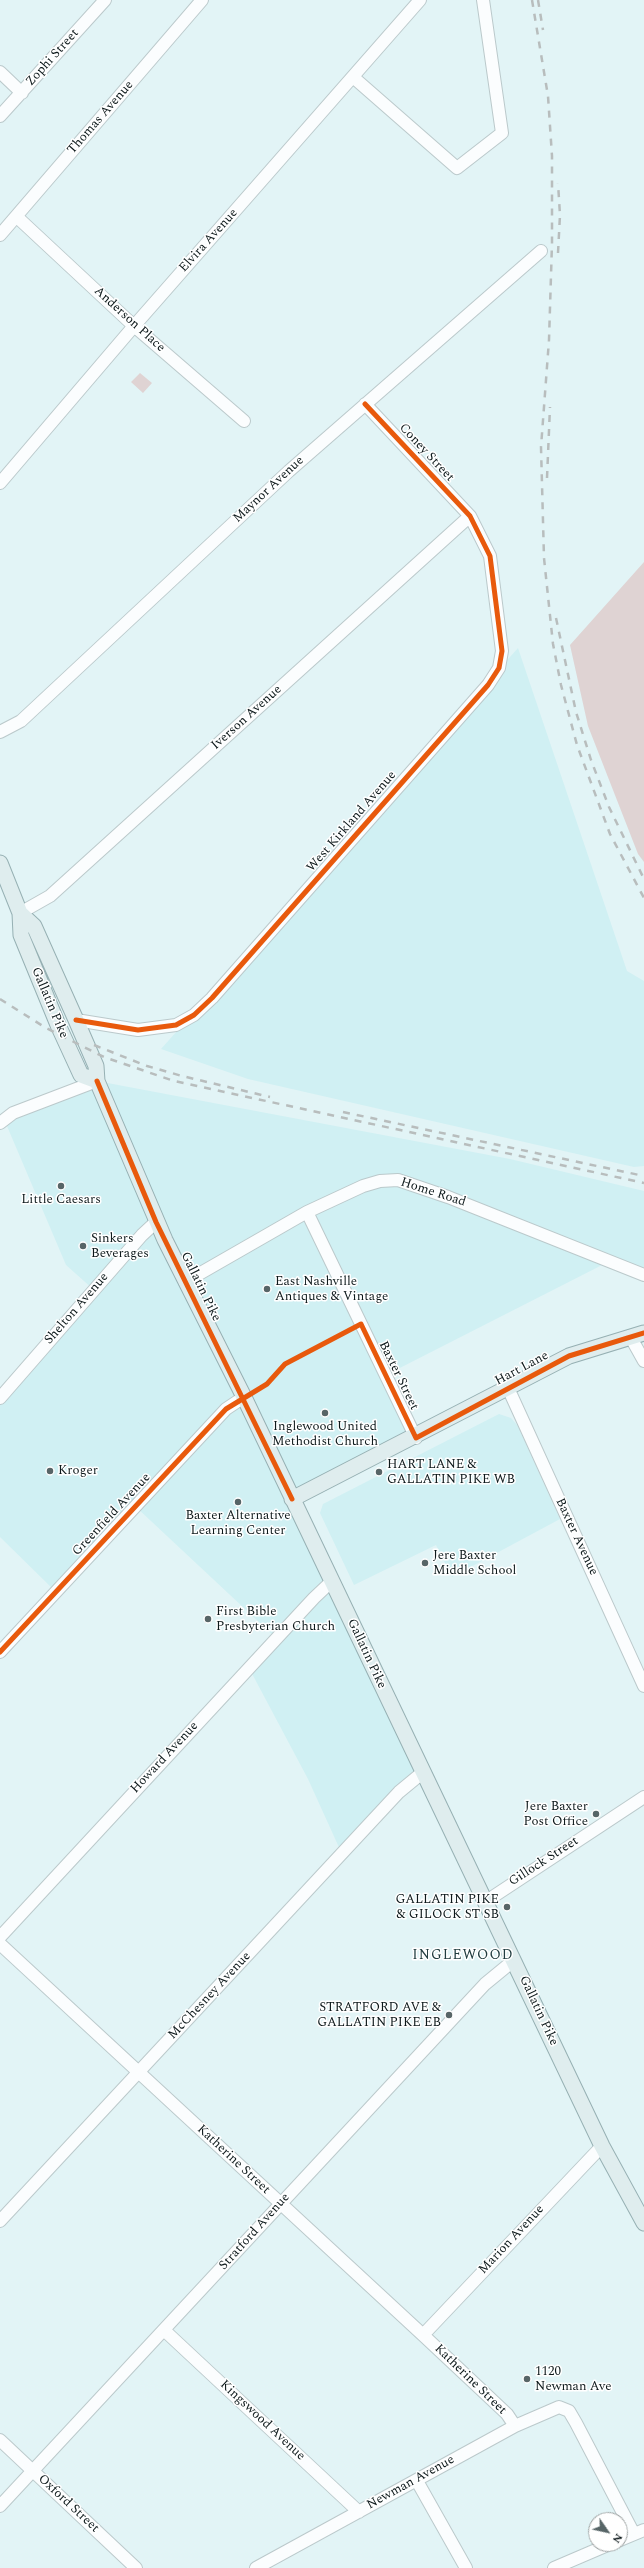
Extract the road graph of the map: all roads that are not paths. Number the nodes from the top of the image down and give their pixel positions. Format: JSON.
{"nodes":[{"id":1,"x":105,"y":0,"type":"edge"},
{"id":2,"x":202,"y":0,"type":"edge"},
{"id":3,"x":420,"y":0,"type":"edge"},
{"id":4,"x":483,"y":0,"type":"edge"},
{"id":5,"x":0,"y":72,"type":"edge"},
{"id":6,"x":353,"y":77,"type":"junction"},
{"id":7,"x":22,"y":93,"type":"junction"},
{"id":8,"x":0,"y":116,"type":"edge"},
{"id":9,"x":16,"y":217,"type":"junction"},
{"id":10,"x":0,"y":235,"type":"edge"},
{"id":11,"x":541,"y":251,"type":"dead end"},
{"id":12,"x":134,"y":326,"type":"junction"},
{"id":13,"x":365,"y":404,"type":"junction"},
{"id":14,"x":244,"y":421,"type":"dead end"},
{"id":15,"x":0,"y":483,"type":"edge"},
{"id":16,"x":470,"y":516,"type":"junction"},
{"id":17,"x":0,"y":732,"type":"edge"},
{"id":18,"x":0,"y":863,"type":"edge"},
{"id":19,"x":20,"y":913,"type":"junction"},
{"id":20,"x":76,"y":1020,"type":"junction"},
{"id":21,"x":96,"y":1081,"type":"junction"},
{"id":22,"x":0,"y":1123,"type":"edge"},
{"id":23,"x":307,"y":1212,"type":"junction"},
{"id":24,"x":156,"y":1222,"type":"junction"},
{"id":25,"x":644,"y":1274,"type":"edge"},
{"id":26,"x":185,"y":1282,"type":"junction"},
{"id":27,"x":637,"y":1335,"type":"edge"},
{"id":28,"x":644,"y":1361,"type":"edge"},
{"id":29,"x":508,"y":1388,"type":"junction"},
{"id":30,"x":244,"y":1397,"type":"junction"},
{"id":31,"x":0,"y":1398,"type":"edge"},
{"id":32,"x":416,"y":1438,"type":"junction"},
{"id":33,"x":292,"y":1499,"type":"junction"},
{"id":34,"x":332,"y":1581,"type":"junction"},
{"id":35,"x":0,"y":1652,"type":"edge"},
{"id":36,"x":644,"y":1686,"type":"edge"},
{"id":37,"x":422,"y":1773,"type":"junction"},
{"id":38,"x":644,"y":1797,"type":"edge"},
{"id":39,"x":485,"y":1902,"type":"junction"},
{"id":40,"x":0,"y":1937,"type":"edge"},
{"id":41,"x":0,"y":1944,"type":"edge"},
{"id":42,"x":514,"y":1961,"type":"junction"},
{"id":43,"x":139,"y":2072,"type":"junction"},
{"id":44,"x":602,"y":2146,"type":"junction"},
{"id":45,"x":280,"y":2204,"type":"junction"},
{"id":46,"x":643,"y":2219,"type":"edge"},
{"id":47,"x":0,"y":2221,"type":"edge"},
{"id":48,"x":165,"y":2331,"type":"junction"},
{"id":49,"x":423,"y":2335,"type":"junction"},
{"id":50,"x":515,"y":2426,"type":"junction"},
{"id":51,"x":0,"y":2440,"type":"edge"},
{"id":52,"x":34,"y":2471,"type":"junction"},
{"id":53,"x":417,"y":2480,"type":"junction"},
{"id":54,"x":0,"y":2506,"type":"edge"},
{"id":55,"x":359,"y":2512,"type":"junction"},
{"id":56,"x":639,"y":2532,"type":"edge"},
{"id":57,"x":628,"y":2537,"type":"edge"},
{"id":58,"x":591,"y":2552,"type":"edge"},
{"id":59,"x":136,"y":2568,"type":"edge"},
{"id":60,"x":256,"y":2568,"type":"edge"},
{"id":61,"x":466,"y":2568,"type":"edge"},
{"id":62,"x":554,"y":2568,"type":"edge"}],
"edges":[{"from":1,"to":7,"type":"street","name":"Zophi Street"},
{"from":2,"to":9,"type":"street","name":"Thomas Avenue"},
{"from":3,"to":6,"type":"street","name":"Elvira Avenue"},
{"from":4,"to":6,"type":"street"},
{"from":5,"to":7,"type":"street"},
{"from":6,"to":12,"type":"street","name":"Elvira Avenue"},
{"from":7,"to":8,"type":"street","name":"Zophi Street"},
{"from":9,"to":10,"type":"street","name":"Thomas Avenue"},
{"from":9,"to":12,"type":"street","name":"Anderson Place"},
{"from":11,"to":13,"type":"street","name":"Maynor Avenue"},
{"from":12,"to":14,"type":"street","name":"Anderson Place"},
{"from":12,"to":15,"type":"street","name":"Elvira Avenue"},
{"from":13,"to":16,"type":"street","name":"Coney Street"},
{"from":13,"to":17,"type":"street","name":"Maynor Avenue"},
{"from":16,"to":19,"type":"street","name":"Iverson Avenue"},
{"from":16,"to":20,"type":"street","name":"West Kirkland Avenue"},
{"from":18,"to":19,"type":"main road","name":"Gallatin Pike"},
{"from":19,"to":20,"type":"main road","name":"Gallatin Pike"},
{"from":19,"to":21,"type":"main road","name":"Gallatin Pike"},
{"from":20,"to":21,"type":"main road","name":"Gallatin Pike"},
{"from":21,"to":22,"type":"street"},
{"from":21,"to":24,"type":"main road","name":"Gallatin Pike"},
{"from":23,"to":25,"type":"street","name":"Home Road"},
{"from":23,"to":26,"type":"street","name":"Home Road"},
{"from":23,"to":32,"type":"street","name":"Baxter Street"},
{"from":24,"to":26,"type":"main road","name":"Gallatin Pike"},
{"from":24,"to":31,"type":"street","name":"Shelton Avenue"},
{"from":26,"to":30,"type":"main road","name":"Gallatin Pike"},
{"from":27,"to":28,"type":"street"},
{"from":27,"to":29,"type":"main road","name":"Hart Lane"},
{"from":29,"to":32,"type":"main road","name":"Hart Lane"},
{"from":29,"to":36,"type":"street","name":"Baxter Avenue"},
{"from":30,"to":33,"type":"main road","name":"Gallatin Pike"},
{"from":30,"to":35,"type":"street","name":"Greenfield Avenue"},
{"from":32,"to":33,"type":"main road","name":"Hart Lane"},
{"from":33,"to":34,"type":"main road","name":"Gallatin Pike"},
{"from":34,"to":37,"type":"main road","name":"Gallatin Pike"},
{"from":34,"to":40,"type":"street","name":"Howard Avenue"},
{"from":37,"to":39,"type":"main road","name":"Gallatin Pike"},
{"from":37,"to":43,"type":"street","name":"McChesney Avenue"},
{"from":38,"to":39,"type":"street","name":"Gillock Street"},
{"from":39,"to":42,"type":"main road","name":"Gallatin Pike"},
{"from":41,"to":43,"type":"street","name":"Katherine Street"},
{"from":42,"to":44,"type":"main road","name":"Gallatin Pike"},
{"from":42,"to":45,"type":"street","name":"Stratford Avenue"},
{"from":43,"to":45,"type":"street","name":"Katherine Street"},
{"from":43,"to":47,"type":"street","name":"McChesney Avenue"},
{"from":44,"to":46,"type":"main road","name":"Gallatin Pike"},
{"from":44,"to":49,"type":"street","name":"Marion Avenue"},
{"from":45,"to":48,"type":"street","name":"Stratford Avenue"},
{"from":45,"to":49,"type":"street","name":"Katherine Street"},
{"from":48,"to":52,"type":"street","name":"Stratford Avenue"},
{"from":48,"to":55,"type":"street","name":"Kingswood Avenue"},
{"from":49,"to":50,"type":"street","name":"Katherine Street"},
{"from":50,"to":53,"type":"street","name":"Newman Avenue"},
{"from":50,"to":56,"type":"street","name":"Newman Avenue"},
{"from":51,"to":52,"type":"street","name":"Oxford Street"},
{"from":52,"to":54,"type":"street","name":"Stratford Avenue"},
{"from":52,"to":59,"type":"street","name":"Oxford Street"},
{"from":53,"to":55,"type":"street","name":"Newman Avenue"},
{"from":53,"to":61,"type":"street"},
{"from":55,"to":60,"type":"street","name":"Newman Avenue"},
{"from":56,"to":57,"type":"street"},
{"from":58,"to":62,"type":"street"}]}
